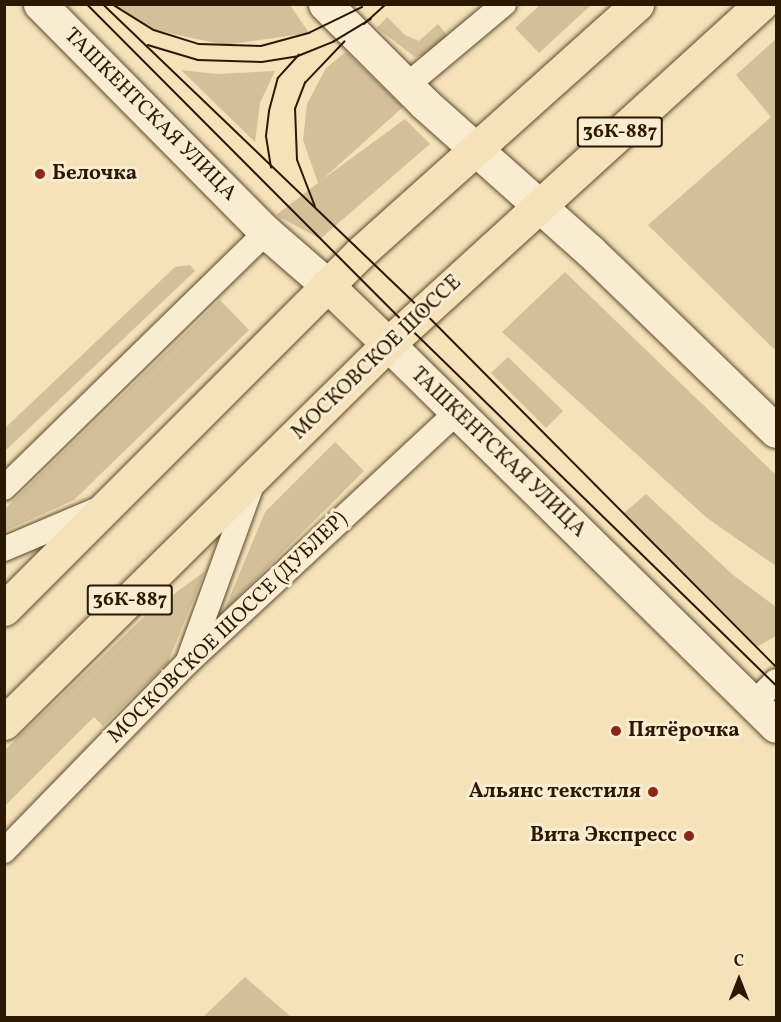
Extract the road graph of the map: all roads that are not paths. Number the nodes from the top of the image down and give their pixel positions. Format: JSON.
{"nodes":[{"id":1,"x":40,"y":4,"type":"edge"},
{"id":2,"x":325,"y":4,"type":"edge"},
{"id":3,"x":504,"y":4,"type":"edge"},
{"id":4,"x":761,"y":4,"type":"edge"},
{"id":5,"x":630,"y":8,"type":"edge"},
{"id":6,"x":406,"y":86,"type":"junction"},
{"id":7,"x":474,"y":148,"type":"junction"},
{"id":8,"x":537,"y":206,"type":"junction"},
{"id":9,"x":266,"y":232,"type":"junction"},
{"id":10,"x":327,"y":285,"type":"junction"},
{"id":11,"x":388,"y":344,"type":"junction"},
{"id":12,"x":458,"y":411,"type":"junction"},
{"id":13,"x":777,"y":431,"type":"edge"},
{"id":14,"x":255,"y":476,"type":"junction"},
{"id":15,"x":4,"y":488,"type":"edge"},
{"id":16,"x":109,"y":504,"type":"junction"},
{"id":17,"x":4,"y":549,"type":"edge"},
{"id":18,"x":4,"y":609,"type":"edge"},
{"id":19,"x":187,"y":663,"type":"junction"},
{"id":20,"x":769,"y":704,"type":"edge"},
{"id":21,"x":4,"y":723,"type":"edge"},
{"id":22,"x":4,"y":851,"type":"edge"}],
"edges":[{"from":1,"to":9,"type":"main road","name":"ТАШКЕНТСКАЯ УЛИЦА"},
{"from":2,"to":6,"type":"main road"},
{"from":3,"to":6,"type":"street"},
{"from":4,"to":8,"type":"main road","name":"МОСКОВСКОЕ ШОССЕ","number":"36К-887"},
{"from":5,"to":7,"type":"main road"},
{"from":6,"to":7,"type":"main road"},
{"from":7,"to":8,"type":"main road"},
{"from":7,"to":10,"type":"main road"},
{"from":8,"to":11,"type":"main road","name":"МОСКОВСКОЕ ШОССЕ","number":"36К-887"},
{"from":8,"to":13,"type":"main road"},
{"from":9,"to":10,"type":"main road","name":"ТАШКЕНТСКАЯ УЛИЦА"},
{"from":9,"to":15,"type":"street"},
{"from":10,"to":11,"type":"main road","name":"ТАШКЕНТСКАЯ УЛИЦА"},
{"from":10,"to":16,"type":"main road"},
{"from":11,"to":12,"type":"main road","name":"ТАШКЕНТСКАЯ УЛИЦА"},
{"from":11,"to":14,"type":"main road","name":"МОСКОВСКОЕ ШОССЕ","number":"36К-887"},
{"from":12,"to":19,"type":"street","name":"МОСКОВСКОЕ ШОССЕ (ДУБЛЕР)"},
{"from":12,"to":20,"type":"main road","name":"ТАШКЕНТСКАЯ УЛИЦА"},
{"from":14,"to":19,"type":"street"},
{"from":14,"to":21,"type":"main road","name":"МОСКОВСКОЕ ШОССЕ","number":"36К-887"},
{"from":16,"to":17,"type":"street"},
{"from":16,"to":18,"type":"main road"},
{"from":19,"to":22,"type":"street","name":"МОСКОВСКОЕ ШОССЕ (ДУБЛЕР)"}]}
